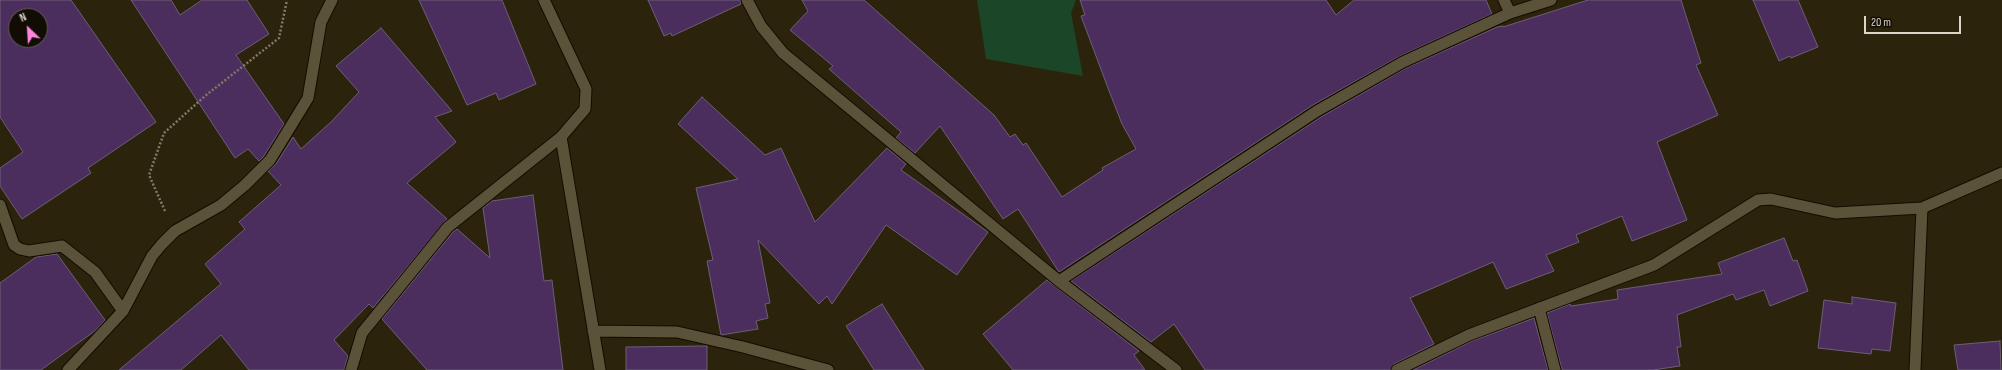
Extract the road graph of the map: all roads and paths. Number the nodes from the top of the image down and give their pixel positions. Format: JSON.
{"nodes":[{"id":1,"x":287,"y":0,"type":"edge"},
{"id":2,"x":332,"y":0,"type":"edge"},
{"id":3,"x":544,"y":0,"type":"edge"},
{"id":4,"x":747,"y":0,"type":"edge"},
{"id":5,"x":1504,"y":0,"type":"edge"},
{"id":6,"x":1551,"y":0,"type":"edge"},
{"id":7,"x":1510,"y":13,"type":"junction"},
{"id":8,"x":561,"y":137,"type":"junction"},
{"id":9,"x":2002,"y":173,"type":"edge"},
{"id":10,"x":0,"y":205,"type":"edge"},
{"id":11,"x":1922,"y":208,"type":"junction"},
{"id":12,"x":175,"y":231,"type":"junction"},
{"id":13,"x":1059,"y":281,"type":"junction"},
{"id":14,"x":1539,"y":308,"type":"junction"},
{"id":15,"x":124,"y":311,"type":"junction"},
{"id":16,"x":593,"y":332,"type":"junction"},
{"id":17,"x":68,"y":370,"type":"edge"},
{"id":18,"x":351,"y":370,"type":"edge"},
{"id":19,"x":600,"y":370,"type":"edge"},
{"id":20,"x":828,"y":370,"type":"edge"},
{"id":21,"x":1176,"y":370,"type":"edge"},
{"id":22,"x":1397,"y":370,"type":"edge"},
{"id":23,"x":1555,"y":370,"type":"edge"},
{"id":24,"x":1915,"y":370,"type":"edge"}],
"edges":[{"from":1,"to":12,"type":"path"},
{"from":2,"to":12,"type":"street"},
{"from":3,"to":8,"type":"street"},
{"from":4,"to":13,"type":"street"},
{"from":5,"to":7,"type":"street"},
{"from":6,"to":7,"type":"street"},
{"from":7,"to":13,"type":"street"},
{"from":8,"to":16,"type":"street"},
{"from":8,"to":18,"type":"street"},
{"from":9,"to":11,"type":"street"},
{"from":10,"to":15,"type":"street"},
{"from":11,"to":14,"type":"street"},
{"from":11,"to":24,"type":"street"},
{"from":12,"to":15,"type":"street"},
{"from":13,"to":21,"type":"street"},
{"from":14,"to":22,"type":"street"},
{"from":14,"to":23,"type":"street"},
{"from":15,"to":17,"type":"street"},
{"from":16,"to":19,"type":"street"},
{"from":16,"to":20,"type":"street"}]}
